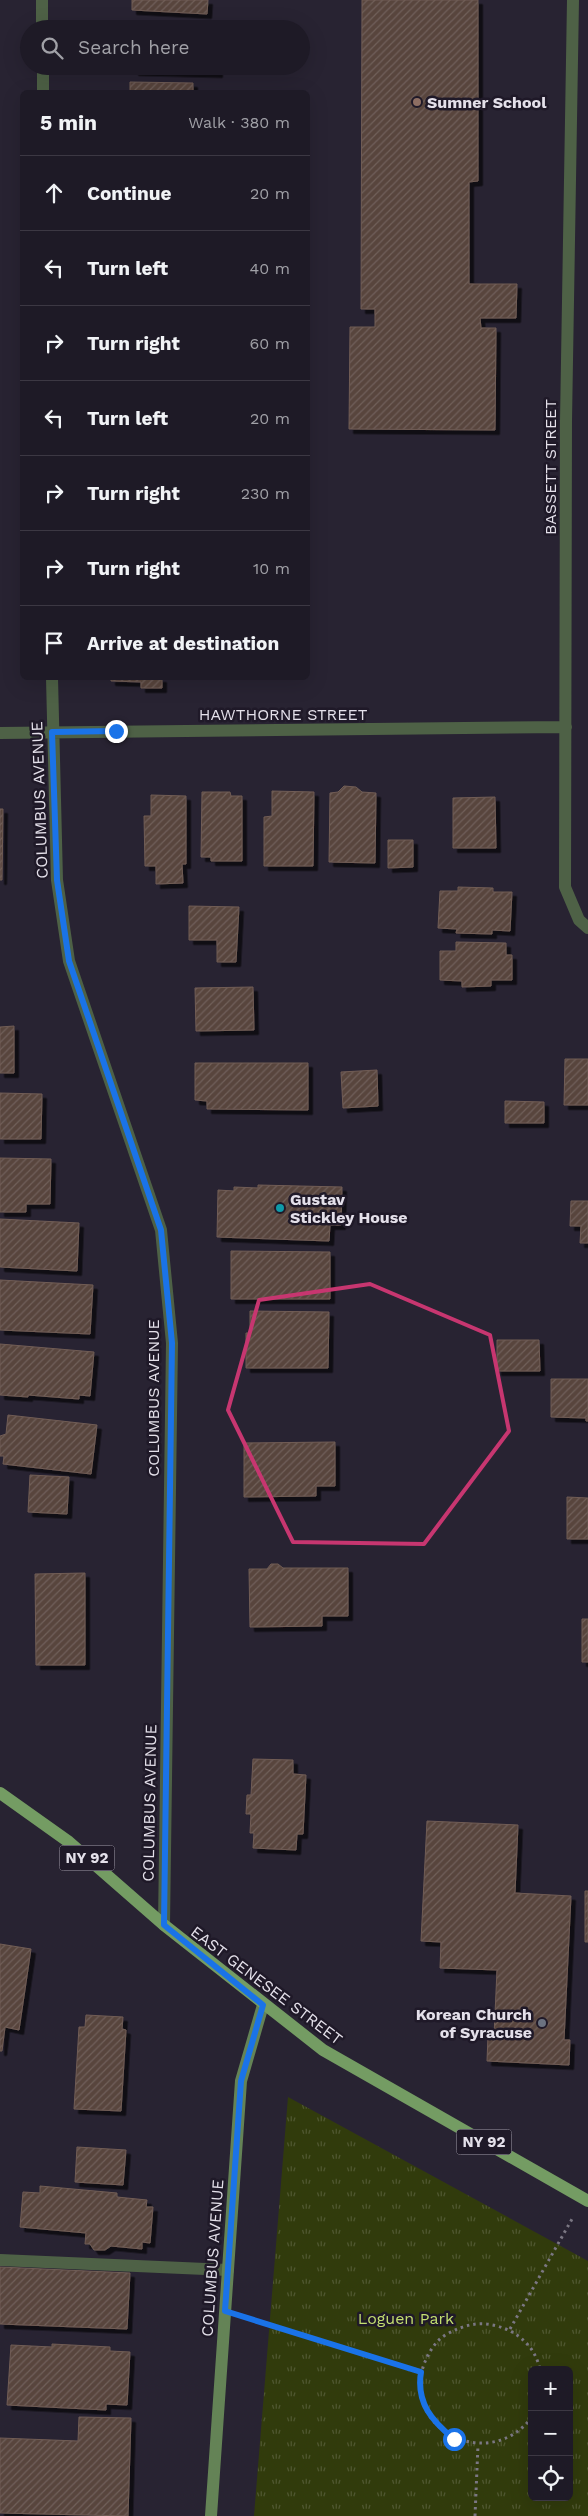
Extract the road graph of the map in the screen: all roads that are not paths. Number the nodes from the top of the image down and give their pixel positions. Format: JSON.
{"nodes":[{"id":1,"x":42,"y":0,"type":"edge"},
{"id":2,"x":574,"y":0,"type":"edge"},
{"id":3,"x":42,"y":20,"type":"edge"},
{"id":4,"x":43,"y":75,"type":"edge"},
{"id":5,"x":43,"y":90,"type":"edge"},
{"id":6,"x":52,"y":680,"type":"edge"},
{"id":7,"x":566,"y":727,"type":"junction"},
{"id":8,"x":52,"y":732,"type":"junction"},
{"id":9,"x":0,"y":733,"type":"edge"},
{"id":10,"x":588,"y":928,"type":"edge"},
{"id":11,"x":0,"y":1793,"type":"edge"},
{"id":12,"x":164,"y":1925,"type":"junction"},
{"id":13,"x":263,"y":2005,"type":"junction"},
{"id":14,"x":586,"y":2200,"type":"edge"},
{"id":15,"x":0,"y":2260,"type":"edge"},
{"id":16,"x":228,"y":2270,"type":"junction"},
{"id":17,"x":211,"y":2516,"type":"edge"}],
"edges":[{"from":1,"to":3,"type":"street"},
{"from":2,"to":7,"type":"street","name":"BASSETT STREET"},
{"from":4,"to":5,"type":"street"},
{"from":6,"to":8,"type":"street","name":"COLUMBUS AVENUE"},
{"from":7,"to":8,"type":"street","name":"HAWTHORNE STREET"},
{"from":7,"to":10,"type":"street","name":"BASSETT STREET"},
{"from":8,"to":9,"type":"street","name":"HAWTHORNE STREET"},
{"from":8,"to":12,"type":"street","name":"COLUMBUS AVENUE"},
{"from":11,"to":12,"type":"main road","name":"EAST GENESEE STREET","number":"NY 92"},
{"from":12,"to":13,"type":"main road","name":"EAST GENESEE STREET","number":"NY 92"},
{"from":13,"to":14,"type":"main road","name":"EAST GENESEE STREET","number":"NY 92"},
{"from":13,"to":16,"type":"street","name":"COLUMBUS AVENUE"},
{"from":15,"to":16,"type":"street"},
{"from":16,"to":17,"type":"street","name":"COLUMBUS AVENUE"}]}
